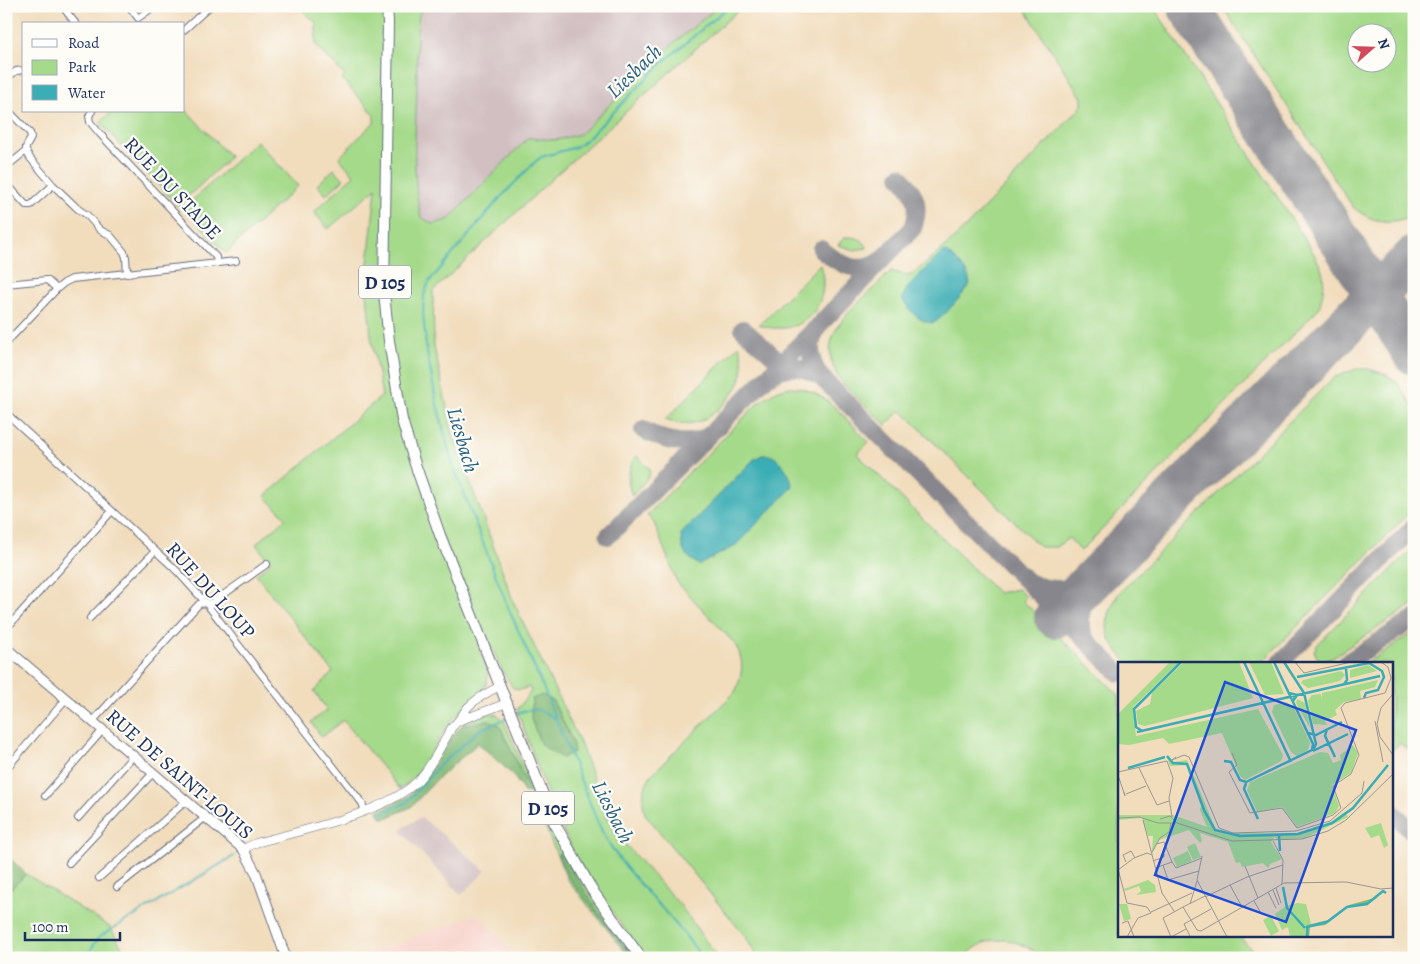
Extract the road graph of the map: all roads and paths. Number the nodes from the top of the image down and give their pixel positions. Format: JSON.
{"nodes":[{"id":1,"x":62,"y":6,"type":"edge"},
{"id":2,"x":155,"y":6,"type":"edge"},
{"id":3,"x":210,"y":6,"type":"edge"},
{"id":4,"x":386,"y":6,"type":"edge"},
{"id":5,"x":393,"y":6,"type":"edge"},
{"id":6,"x":131,"y":7,"type":"edge"},
{"id":7,"x":74,"y":22,"type":"edge"},
{"id":8,"x":388,"y":22,"type":"junction"},
{"id":9,"x":185,"y":29,"type":"edge"},
{"id":10,"x":22,"y":70,"type":"edge"},
{"id":11,"x":6,"y":79,"type":"edge"},
{"id":12,"x":6,"y":108,"type":"edge"},
{"id":13,"x":91,"y":112,"type":"edge"},
{"id":14,"x":26,"y":151,"type":"junction"},
{"id":15,"x":6,"y":167,"type":"edge"},
{"id":16,"x":6,"y":184,"type":"edge"},
{"id":17,"x":54,"y":185,"type":"junction"},
{"id":18,"x":236,"y":261,"type":"dead end"},
{"id":19,"x":217,"y":263,"type":"junction"},
{"id":20,"x":127,"y":274,"type":"junction"},
{"id":21,"x":6,"y":284,"type":"edge"},
{"id":22,"x":57,"y":289,"type":"junction"},
{"id":23,"x":6,"y":343,"type":"edge"},
{"id":24,"x":6,"y":413,"type":"edge"},
{"id":25,"x":112,"y":511,"type":"junction"},
{"id":26,"x":155,"y":551,"type":"junction"},
{"id":27,"x":267,"y":564,"type":"dead end"},
{"id":28,"x":206,"y":602,"type":"junction"},
{"id":29,"x":90,"y":618,"type":"dead end"},
{"id":30,"x":6,"y":629,"type":"edge"},
{"id":31,"x":6,"y":648,"type":"edge"},
{"id":32,"x":500,"y":686,"type":"junction"},
{"id":33,"x":66,"y":699,"type":"junction"},
{"id":34,"x":508,"y":707,"type":"junction"},
{"id":35,"x":459,"y":721,"type":"junction"},
{"id":36,"x":92,"y":722,"type":"junction"},
{"id":37,"x":102,"y":730,"type":"junction"},
{"id":38,"x":133,"y":756,"type":"junction"},
{"id":39,"x":6,"y":769,"type":"edge"},
{"id":40,"x":153,"y":773,"type":"junction"},
{"id":41,"x":46,"y":796,"type":"dead end"},
{"id":42,"x":186,"y":801,"type":"junction"},
{"id":43,"x":365,"y":811,"type":"junction"},
{"id":44,"x":206,"y":817,"type":"junction"},
{"id":45,"x":78,"y":818,"type":"dead end"},
{"id":46,"x":242,"y":849,"type":"junction"},
{"id":47,"x":69,"y":863,"type":"dead end"},
{"id":48,"x":99,"y":878,"type":"dead end"},
{"id":49,"x":117,"y":887,"type":"dead end"},
{"id":50,"x":286,"y":958,"type":"edge"},
{"id":51,"x":641,"y":958,"type":"edge"}],
"edges":[{"from":1,"to":7,"type":"street"},
{"from":2,"to":6,"type":"street"},
{"from":3,"to":9,"type":"street"},
{"from":4,"to":8,"type":"main road","number":"D 105"},
{"from":5,"to":8,"type":"main road","number":"D 105"},
{"from":8,"to":32,"type":"main road","number":"D 105"},
{"from":10,"to":11,"type":"street"},
{"from":12,"to":14,"type":"street"},
{"from":13,"to":19,"type":"street","name":"RUE DU STADE"},
{"from":14,"to":15,"type":"street"},
{"from":14,"to":17,"type":"street"},
{"from":16,"to":17,"type":"street"},
{"from":17,"to":20,"type":"street"},
{"from":18,"to":19,"type":"street"},
{"from":19,"to":20,"type":"street"},
{"from":20,"to":22,"type":"street"},
{"from":21,"to":22,"type":"street"},
{"from":22,"to":23,"type":"street"},
{"from":24,"to":25,"type":"street","name":"RUE DU LOUP"},
{"from":25,"to":26,"type":"street","name":"RUE DU LOUP"},
{"from":25,"to":30,"type":"street"},
{"from":26,"to":28,"type":"street","name":"RUE DU LOUP"},
{"from":26,"to":29,"type":"street"},
{"from":27,"to":28,"type":"street"},
{"from":28,"to":36,"type":"street"},
{"from":28,"to":43,"type":"street","name":"RUE DU LOUP"},
{"from":31,"to":33,"type":"main road","name":"RUE DE SAINT-LOUIS"},
{"from":32,"to":34,"type":"main road","number":"D 105"},
{"from":32,"to":35,"type":"street"},
{"from":33,"to":36,"type":"main road","name":"RUE DE SAINT-LOUIS"},
{"from":33,"to":39,"type":"street"},
{"from":34,"to":35,"type":"street"},
{"from":34,"to":51,"type":"main road","number":"D 105"},
{"from":35,"to":43,"type":"street"},
{"from":36,"to":37,"type":"main road","name":"RUE DE SAINT-LOUIS"},
{"from":37,"to":38,"type":"main road","name":"RUE DE SAINT-LOUIS"},
{"from":37,"to":41,"type":"street"},
{"from":38,"to":40,"type":"main road","name":"RUE DE SAINT-LOUIS"},
{"from":38,"to":45,"type":"street"},
{"from":40,"to":42,"type":"main road","name":"RUE DE SAINT-LOUIS"},
{"from":40,"to":47,"type":"street"},
{"from":42,"to":44,"type":"main road","name":"RUE DE SAINT-LOUIS"},
{"from":42,"to":48,"type":"street"},
{"from":43,"to":46,"type":"street"},
{"from":44,"to":46,"type":"main road","name":"RUE DE SAINT-LOUIS"},
{"from":44,"to":49,"type":"street"},
{"from":46,"to":50,"type":"main road","name":"RUE DE SAINT-LOUIS"}]}
